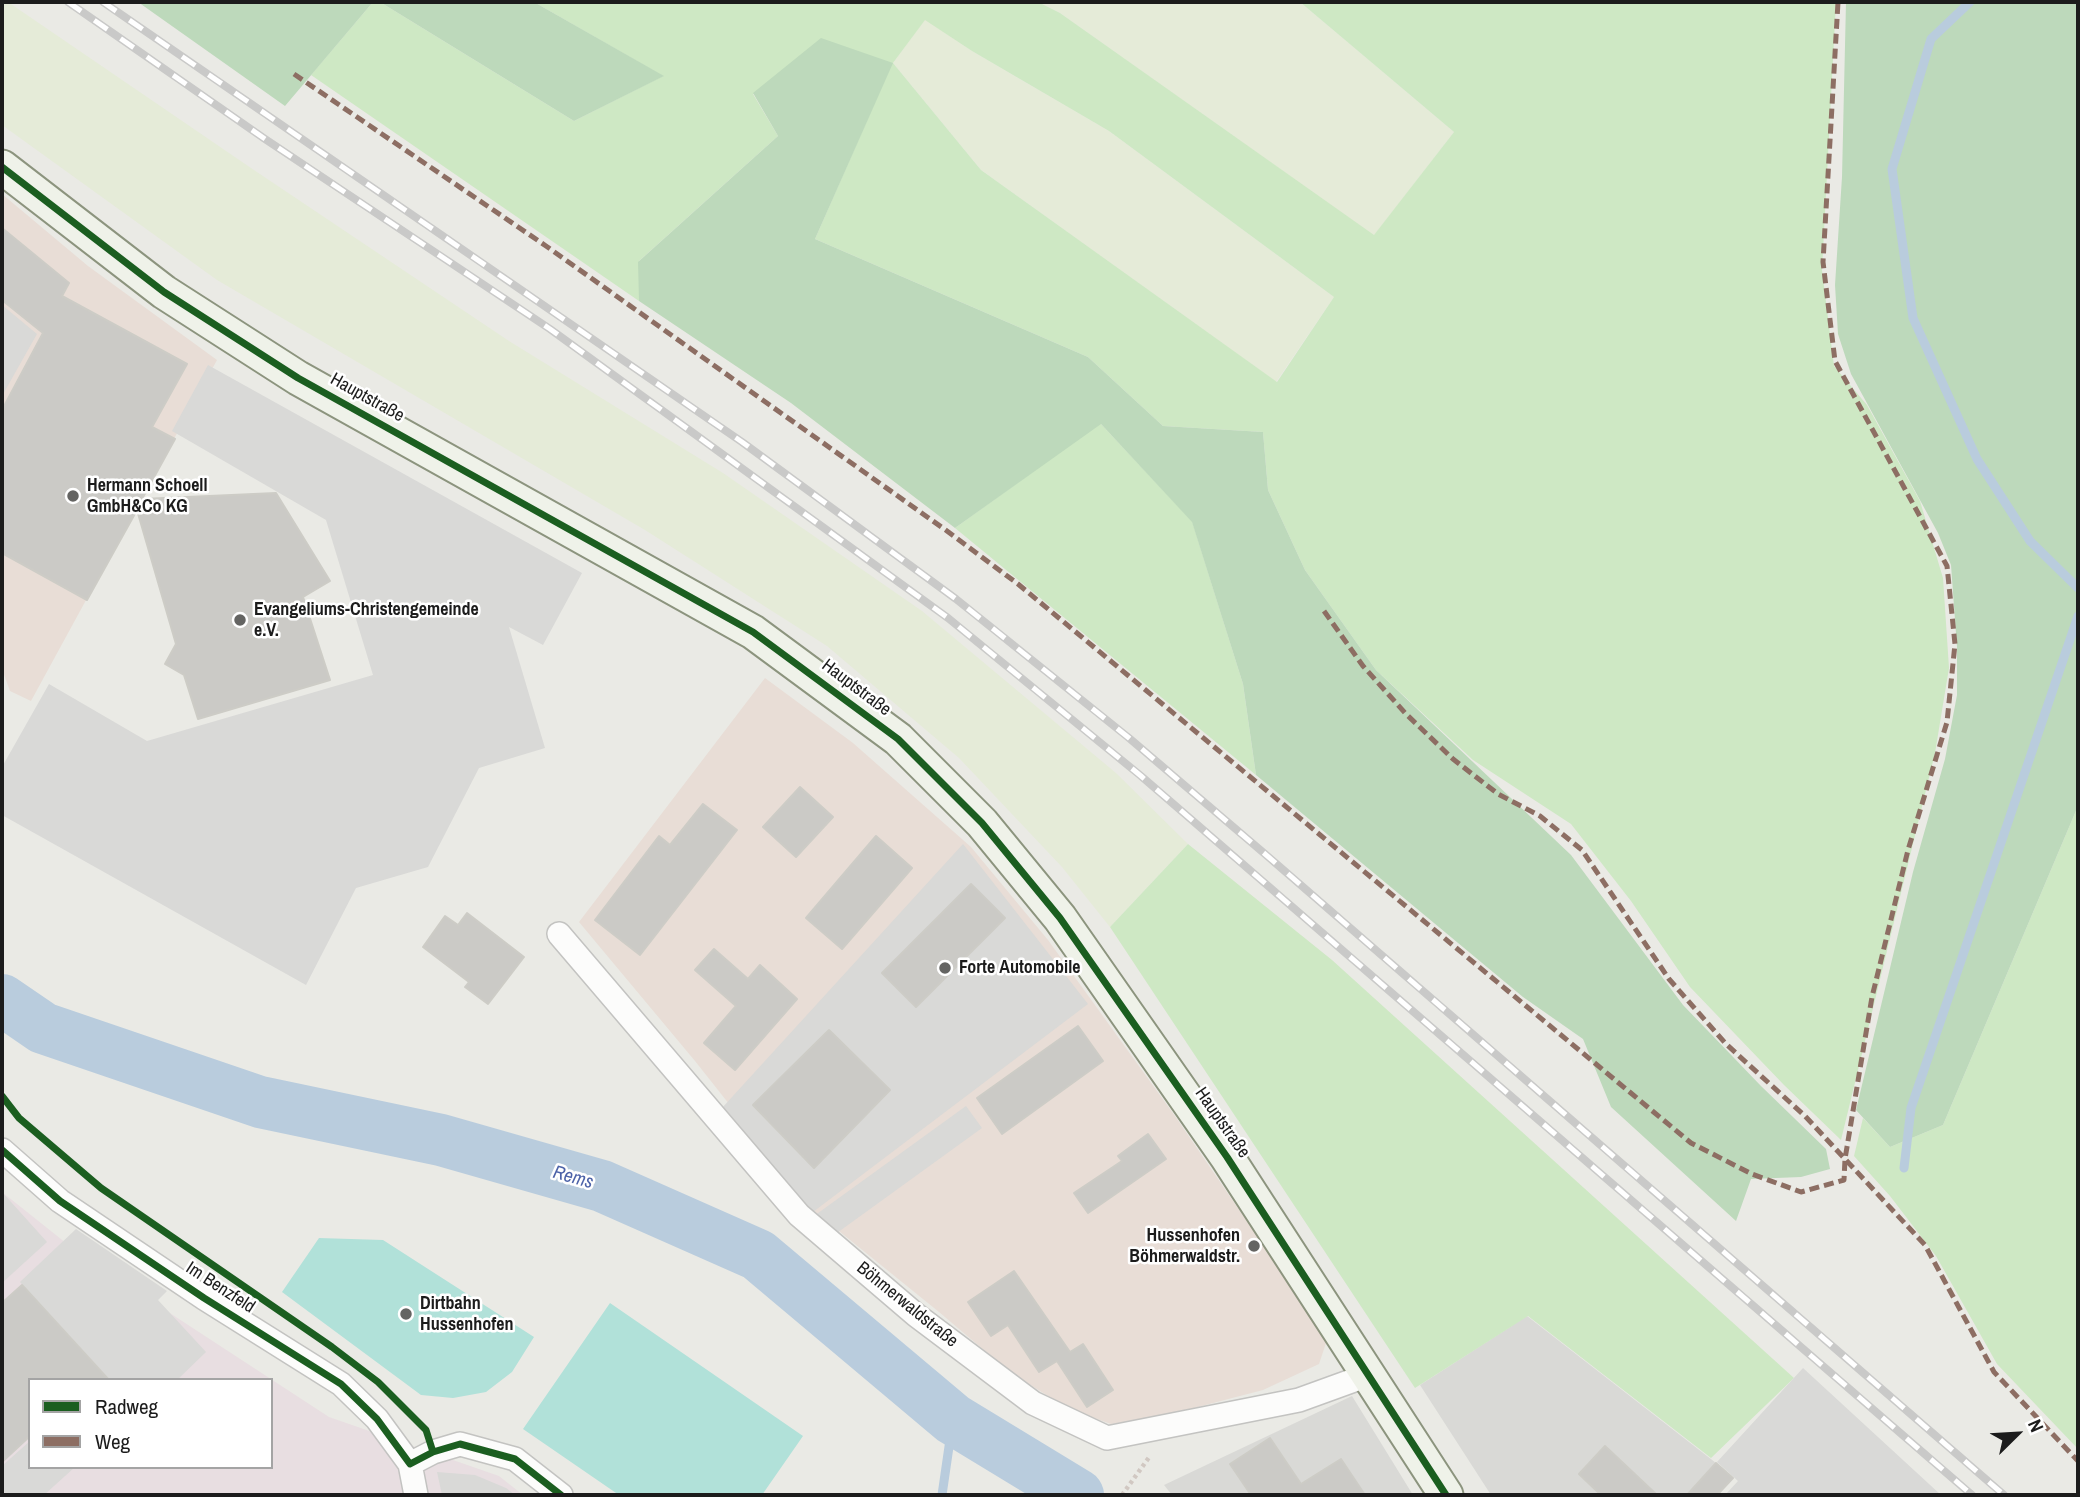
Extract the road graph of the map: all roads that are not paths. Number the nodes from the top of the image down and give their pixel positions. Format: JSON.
{"nodes":[{"id":1,"x":2,"y":167,"type":"edge"},
{"id":2,"x":559,"y":934,"type":"dead end"},
{"id":3,"x":2,"y":1150,"type":"edge"},
{"id":4,"x":1368,"y":1375,"type":"junction"},
{"id":5,"x":410,"y":1464,"type":"junction"},
{"id":6,"x":416,"y":1495,"type":"edge"},
{"id":7,"x":561,"y":1495,"type":"edge"},
{"id":8,"x":1446,"y":1495,"type":"edge"}],
"edges":[{"from":1,"to":4,"type":"street","name":"Hauptstraße"},
{"from":2,"to":4,"type":"street","name":"Böhmerwaldstraße"},
{"from":3,"to":5,"type":"street","name":"Im Benzfeld"},
{"from":4,"to":8,"type":"street","name":"Hauptstraße"},
{"from":5,"to":6,"type":"street","name":"Im Benzfeld"},
{"from":5,"to":7,"type":"street"}]}
